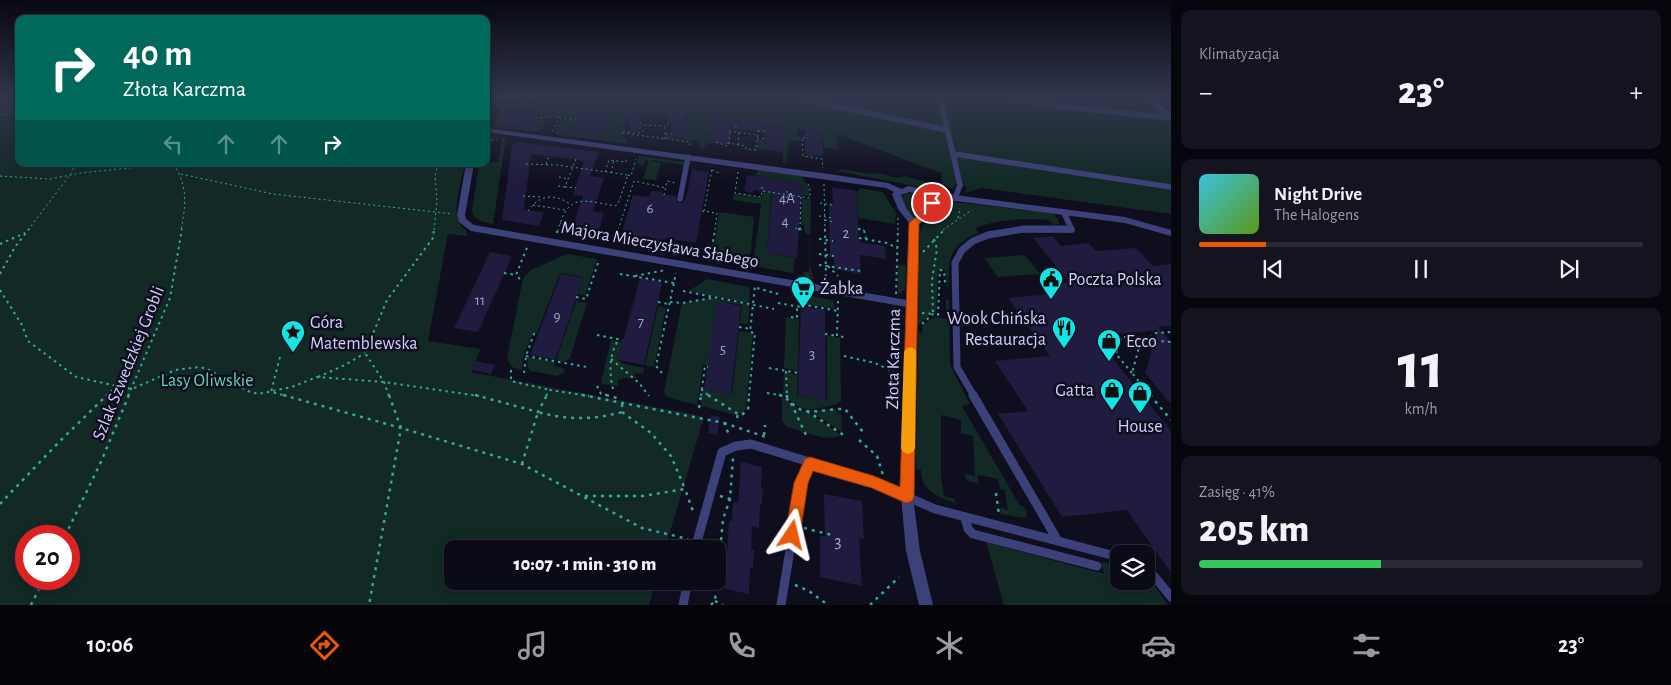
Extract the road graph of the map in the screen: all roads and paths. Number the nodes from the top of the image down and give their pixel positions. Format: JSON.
{"nodes":[{"id":1,"x":554,"y":125,"type":"edge"},
{"id":2,"x":644,"y":125,"type":"edge"},
{"id":3,"x":648,"y":125,"type":"edge"},
{"id":4,"x":925,"y":125,"type":"edge"},
{"id":5,"x":946,"y":125,"type":"edge"},
{"id":6,"x":659,"y":126,"type":"joint"},
{"id":7,"x":665,"y":126,"type":"joint"},
{"id":8,"x":736,"y":126,"type":"dead end"},
{"id":9,"x":644,"y":130,"type":"junction"},
{"id":10,"x":947,"y":130,"type":"junction"},
{"id":11,"x":490,"y":131,"type":"edge"},
{"id":12,"x":552,"y":131,"type":"dead end"},
{"id":13,"x":766,"y":131,"type":"dead end"},
{"id":14,"x":737,"y":132,"type":"junction"},
{"id":15,"x":665,"y":134,"type":"junction"},
{"id":16,"x":672,"y":134,"type":"dead end"},
{"id":17,"x":757,"y":134,"type":"junction"},
{"id":18,"x":644,"y":135,"type":"junction"},
{"id":19,"x":756,"y":138,"type":"junction"},
{"id":20,"x":805,"y":138,"type":"dead end"},
{"id":21,"x":665,"y":139,"type":"junction"},
{"id":22,"x":767,"y":139,"type":"dead end"},
{"id":23,"x":716,"y":142,"type":"dead end"},
{"id":24,"x":729,"y":144,"type":"junction"},
{"id":25,"x":690,"y":145,"type":"dead end"},
{"id":26,"x":738,"y":145,"type":"junction"},
{"id":27,"x":954,"y":154,"type":"junction"},
{"id":28,"x":549,"y":156,"type":"dead end"},
{"id":29,"x":627,"y":158,"type":"dead end"},
{"id":30,"x":688,"y":158,"type":"junction"},
{"id":31,"x":576,"y":159,"type":"dead end"},
{"id":32,"x":637,"y":159,"type":"dead end"},
{"id":33,"x":614,"y":160,"type":"junction"},
{"id":34,"x":526,"y":164,"type":"dead end"},
{"id":35,"x":546,"y":164,"type":"junction"},
{"id":36,"x":712,"y":166,"type":"dead end"},
{"id":37,"x":73,"y":167,"type":"edge"},
{"id":38,"x":139,"y":167,"type":"edge"},
{"id":39,"x":176,"y":167,"type":"edge"},
{"id":40,"x":437,"y":167,"type":"edge"},
{"id":41,"x":469,"y":167,"type":"edge"},
{"id":42,"x":572,"y":168,"type":"junction"},
{"id":43,"x":739,"y":168,"type":"dead end"},
{"id":44,"x":823,"y":171,"type":"dead end"},
{"id":45,"x":605,"y":172,"type":"junction"},
{"id":46,"x":610,"y":173,"type":"junction"},
{"id":47,"x":181,"y":174,"type":"junction"},
{"id":48,"x":628,"y":175,"type":"junction"},
{"id":49,"x":0,"y":176,"type":"edge"},
{"id":50,"x":68,"y":176,"type":"junction"},
{"id":51,"x":804,"y":176,"type":"dead end"},
{"id":52,"x":559,"y":177,"type":"dead end"},
{"id":53,"x":568,"y":178,"type":"junction"},
{"id":54,"x":827,"y":181,"type":"dead end"},
{"id":55,"x":667,"y":182,"type":"dead end"},
{"id":56,"x":558,"y":186,"type":"dead end"},
{"id":57,"x":565,"y":186,"type":"junction"},
{"id":58,"x":762,"y":187,"type":"dead end"},
{"id":59,"x":1171,"y":187,"type":"edge"},
{"id":60,"x":576,"y":188,"type":"dead end"},
{"id":61,"x":666,"y":188,"type":"junction"},
{"id":62,"x":762,"y":191,"type":"junction"},
{"id":63,"x":787,"y":191,"type":"dead end"},
{"id":64,"x":900,"y":191,"type":"junction"},
{"id":65,"x":923,"y":192,"type":"junction"},
{"id":66,"x":664,"y":195,"type":"dead end"},
{"id":67,"x":748,"y":195,"type":"junction"},
{"id":68,"x":523,"y":196,"type":"dead end"},
{"id":69,"x":787,"y":196,"type":"junction"},
{"id":70,"x":540,"y":197,"type":"junction"},
{"id":71,"x":801,"y":197,"type":"junction"},
{"id":72,"x":955,"y":198,"type":"junction"},
{"id":73,"x":680,"y":199,"type":"dead end"},
{"id":74,"x":747,"y":199,"type":"dead end"},
{"id":75,"x":820,"y":203,"type":"dead end"},
{"id":76,"x":570,"y":204,"type":"junction"},
{"id":77,"x":825,"y":204,"type":"junction"},
{"id":78,"x":532,"y":205,"type":"junction"},
{"id":79,"x":832,"y":205,"type":"dead end"},
{"id":80,"x":932,"y":206,"type":"junction"},
{"id":81,"x":565,"y":210,"type":"junction"},
{"id":82,"x":528,"y":212,"type":"dead end"},
{"id":83,"x":1064,"y":212,"type":"junction"},
{"id":84,"x":436,"y":213,"type":"junction"},
{"id":85,"x":461,"y":214,"type":"junction"},
{"id":86,"x":898,"y":214,"type":"dead end"},
{"id":87,"x":819,"y":216,"type":"dead end"},
{"id":88,"x":833,"y":218,"type":"dead end"},
{"id":89,"x":825,"y":219,"type":"junction"},
{"id":90,"x":833,"y":222,"type":"dead end"},
{"id":91,"x":560,"y":223,"type":"junction"},
{"id":92,"x":914,"y":223,"type":"junction"},
{"id":93,"x":574,"y":225,"type":"dead end"},
{"id":94,"x":795,"y":228,"type":"dead end"},
{"id":95,"x":858,"y":229,"type":"dead end"},
{"id":96,"x":26,"y":233,"type":"junction"},
{"id":97,"x":1171,"y":233,"type":"edge"},
{"id":98,"x":556,"y":236,"type":"dead end"},
{"id":99,"x":859,"y":238,"type":"dead end"},
{"id":100,"x":819,"y":239,"type":"dead end"},
{"id":101,"x":934,"y":239,"type":"dead end"},
{"id":102,"x":825,"y":240,"type":"junction"},
{"id":103,"x":866,"y":240,"type":"junction"},
{"id":104,"x":833,"y":241,"type":"dead end"},
{"id":105,"x":0,"y":244,"type":"edge"},
{"id":106,"x":668,"y":244,"type":"dead end"},
{"id":107,"x":528,"y":246,"type":"dead end"},
{"id":108,"x":897,"y":248,"type":"junction"},
{"id":109,"x":819,"y":254,"type":"dead end"},
{"id":110,"x":825,"y":255,"type":"junction"},
{"id":111,"x":834,"y":256,"type":"dead end"},
{"id":112,"x":600,"y":258,"type":"dead end"},
{"id":113,"x":710,"y":261,"type":"dead end"},
{"id":114,"x":819,"y":265,"type":"dead end"},
{"id":115,"x":827,"y":266,"type":"junction"},
{"id":116,"x":668,"y":269,"type":"dead end"},
{"id":117,"x":676,"y":271,"type":"dead end"},
{"id":118,"x":861,"y":271,"type":"dead end"},
{"id":119,"x":504,"y":273,"type":"dead end"},
{"id":120,"x":0,"y":274,"type":"edge"},
{"id":121,"x":620,"y":274,"type":"dead end"},
{"id":122,"x":516,"y":275,"type":"junction"},
{"id":123,"x":633,"y":276,"type":"junction"},
{"id":124,"x":838,"y":276,"type":"dead end"},
{"id":125,"x":520,"y":279,"type":"dead end"},
{"id":126,"x":826,"y":282,"type":"dead end"},
{"id":127,"x":674,"y":283,"type":"junction"},
{"id":128,"x":946,"y":289,"type":"dead end"},
{"id":129,"x":0,"y":290,"type":"edge"},
{"id":130,"x":683,"y":291,"type":"dead end"},
{"id":131,"x":800,"y":292,"type":"dead end"},
{"id":132,"x":782,"y":295,"type":"dead end"},
{"id":133,"x":896,"y":295,"type":"dead end"},
{"id":134,"x":576,"y":297,"type":"dead end"},
{"id":135,"x":714,"y":297,"type":"junction"},
{"id":136,"x":838,"y":298,"type":"dead end"},
{"id":137,"x":939,"y":298,"type":"junction"},
{"id":138,"x":947,"y":298,"type":"dead end"},
{"id":139,"x":658,"y":302,"type":"dead end"},
{"id":140,"x":669,"y":303,"type":"junction"},
{"id":141,"x":778,"y":303,"type":"dead end"},
{"id":142,"x":753,"y":305,"type":"junction"},
{"id":143,"x":799,"y":306,"type":"junction"},
{"id":144,"x":892,"y":306,"type":"dead end"},
{"id":145,"x":911,"y":307,"type":"junction"},
{"id":146,"x":774,"y":309,"type":"dead end"},
{"id":147,"x":838,"y":311,"type":"junction"},
{"id":148,"x":933,"y":314,"type":"junction"},
{"id":149,"x":791,"y":317,"type":"dead end"},
{"id":150,"x":899,"y":325,"type":"dead end"},
{"id":151,"x":739,"y":327,"type":"dead end"},
{"id":152,"x":751,"y":329,"type":"junction"},
{"id":153,"x":920,"y":329,"type":"dead end"},
{"id":154,"x":1171,"y":332,"type":"edge"},
{"id":155,"x":826,"y":334,"type":"dead end"},
{"id":156,"x":538,"y":335,"type":"dead end"},
{"id":157,"x":597,"y":335,"type":"dead end"},
{"id":158,"x":838,"y":336,"type":"junction"},
{"id":159,"x":844,"y":337,"type":"dead end"},
{"id":160,"x":1149,"y":338,"type":"junction"},
{"id":161,"x":619,"y":339,"type":"junction"},
{"id":162,"x":623,"y":340,"type":"dead end"},
{"id":163,"x":1171,"y":342,"type":"edge"},
{"id":164,"x":1113,"y":344,"type":"dead end"},
{"id":165,"x":1118,"y":346,"type":"junction"},
{"id":166,"x":365,"y":353,"type":"junction"},
{"id":167,"x":526,"y":356,"type":"junction"},
{"id":168,"x":844,"y":356,"type":"dead end"},
{"id":169,"x":280,"y":357,"type":"dead end"},
{"id":170,"x":612,"y":359,"type":"junction"},
{"id":171,"x":587,"y":367,"type":"dead end"},
{"id":172,"x":708,"y":367,"type":"dead end"},
{"id":173,"x":769,"y":368,"type":"dead end"},
{"id":174,"x":511,"y":370,"type":"dead end"},
{"id":175,"x":786,"y":371,"type":"junction"},
{"id":176,"x":662,"y":372,"type":"dead end"},
{"id":177,"x":894,"y":372,"type":"dead end"},
{"id":178,"x":524,"y":373,"type":"dead end"},
{"id":179,"x":799,"y":373,"type":"dead end"},
{"id":180,"x":1132,"y":373,"type":"junction"},
{"id":181,"x":317,"y":377,"type":"junction"},
{"id":182,"x":384,"y":382,"type":"junction"},
{"id":183,"x":117,"y":386,"type":"junction"},
{"id":184,"x":597,"y":386,"type":"dead end"},
{"id":185,"x":132,"y":389,"type":"junction"},
{"id":186,"x":613,"y":389,"type":"dead end"},
{"id":187,"x":701,"y":389,"type":"junction"},
{"id":188,"x":550,"y":390,"type":"junction"},
{"id":189,"x":271,"y":392,"type":"junction"},
{"id":190,"x":767,"y":393,"type":"dead end"},
{"id":191,"x":649,"y":396,"type":"dead end"},
{"id":192,"x":617,"y":401,"type":"junction"},
{"id":193,"x":789,"y":401,"type":"junction"},
{"id":194,"x":622,"y":403,"type":"junction"},
{"id":195,"x":699,"y":408,"type":"dead end"},
{"id":196,"x":807,"y":411,"type":"junction"},
{"id":197,"x":538,"y":412,"type":"junction"},
{"id":198,"x":622,"y":412,"type":"junction"},
{"id":199,"x":738,"y":414,"type":"junction"},
{"id":200,"x":737,"y":418,"type":"dead end"},
{"id":201,"x":1171,"y":420,"type":"edge"},
{"id":202,"x":765,"y":425,"type":"dead end"},
{"id":203,"x":401,"y":428,"type":"junction"},
{"id":204,"x":864,"y":432,"type":"dead end"},
{"id":205,"x":764,"y":435,"type":"dead end"},
{"id":206,"x":846,"y":436,"type":"dead end"},
{"id":207,"x":806,"y":437,"type":"dead end"},
{"id":208,"x":859,"y":440,"type":"dead end"},
{"id":209,"x":733,"y":445,"type":"junction"},
{"id":210,"x":734,"y":456,"type":"dead end"},
{"id":211,"x":810,"y":463,"type":"junction"},
{"id":212,"x":522,"y":464,"type":"junction"},
{"id":213,"x":879,"y":468,"type":"dead end"},
{"id":214,"x":684,"y":489,"type":"junction"},
{"id":215,"x":996,"y":493,"type":"dead end"},
{"id":216,"x":582,"y":496,"type":"junction"},
{"id":217,"x":906,"y":497,"type":"junction"},
{"id":218,"x":0,"y":504,"type":"edge"},
{"id":219,"x":999,"y":516,"type":"dead end"},
{"id":220,"x":704,"y":517,"type":"junction"},
{"id":221,"x":965,"y":517,"type":"junction"},
{"id":222,"x":70,"y":525,"type":"edge"},
{"id":223,"x":808,"y":529,"type":"dead end"},
{"id":224,"x":832,"y":535,"type":"dead end"},
{"id":225,"x":680,"y":540,"type":"edge"},
{"id":226,"x":697,"y":540,"type":"edge"},
{"id":227,"x":720,"y":540,"type":"edge"},
{"id":228,"x":1058,"y":541,"type":"junction"},
{"id":229,"x":1110,"y":555,"type":"edge"},
{"id":230,"x":1097,"y":566,"type":"dead end"},
{"id":231,"x":899,"y":577,"type":"dead end"},
{"id":232,"x":1155,"y":577,"type":"edge"},
{"id":233,"x":794,"y":584,"type":"dead end"},
{"id":234,"x":38,"y":590,"type":"edge"},
{"id":235,"x":686,"y":590,"type":"edge"},
{"id":236,"x":716,"y":590,"type":"edge"},
{"id":237,"x":1171,"y":597,"type":"edge"},
{"id":238,"x":715,"y":601,"type":"junction"},
{"id":239,"x":31,"y":605,"type":"edge"},
{"id":240,"x":369,"y":605,"type":"edge"},
{"id":241,"x":682,"y":605,"type":"edge"},
{"id":242,"x":711,"y":605,"type":"edge"},
{"id":243,"x":723,"y":605,"type":"edge"},
{"id":244,"x":780,"y":605,"type":"edge"},
{"id":245,"x":828,"y":605,"type":"edge"},
{"id":246,"x":870,"y":605,"type":"edge"},
{"id":247,"x":926,"y":605,"type":"edge"}],
"edges":[{"from":1,"to":12,"type":"path"},
{"from":2,"to":9,"type":"path"},
{"from":3,"to":6,"type":"path"},
{"from":4,"to":10,"type":"lane"},
{"from":5,"to":10,"type":"lane"},
{"from":6,"to":7,"type":"path"},
{"from":7,"to":15,"type":"path"},
{"from":8,"to":14,"type":"path"},
{"from":9,"to":18,"type":"path"},
{"from":9,"to":18,"type":"path"},
{"from":10,"to":27,"type":"lane"},
{"from":11,"to":30,"type":"street"},
{"from":13,"to":17,"type":"path"},
{"from":14,"to":17,"type":"path"},
{"from":14,"to":24,"type":"path"},
{"from":14,"to":26,"type":"path"},
{"from":15,"to":16,"type":"path"},
{"from":15,"to":21,"type":"path"},
{"from":17,"to":19,"type":"path"},
{"from":18,"to":21,"type":"path"},
{"from":19,"to":22,"type":"path"},
{"from":19,"to":26,"type":"path"},
{"from":20,"to":44,"type":"path"},
{"from":21,"to":25,"type":"path"},
{"from":23,"to":24,"type":"path"},
{"from":24,"to":26,"type":"path"},
{"from":27,"to":59,"type":"lane"},
{"from":27,"to":72,"type":"lane"},
{"from":28,"to":35,"type":"path"},
{"from":29,"to":33,"type":"path"},
{"from":30,"to":64,"type":"street"},
{"from":30,"to":73,"type":"lane"},
{"from":31,"to":42,"type":"path"},
{"from":32,"to":48,"type":"path"},
{"from":33,"to":45,"type":"path"},
{"from":33,"to":46,"type":"path"},
{"from":34,"to":35,"type":"path"},
{"from":35,"to":42,"type":"path"},
{"from":36,"to":113,"type":"path"},
{"from":37,"to":50,"type":"path"},
{"from":38,"to":50,"type":"path"},
{"from":39,"to":47,"type":"path","name":"Szlak Szwedzkiej Grobli"},
{"from":40,"to":84,"type":"path"},
{"from":41,"to":85,"type":"street"},
{"from":42,"to":45,"type":"path"},
{"from":42,"to":53,"type":"path"},
{"from":43,"to":67,"type":"path"},
{"from":45,"to":46,"type":"path"},
{"from":46,"to":48,"type":"path"},
{"from":47,"to":84,"type":"path"},
{"from":47,"to":185,"type":"path","name":"Szlak Szwedzkiej Grobli"},
{"from":48,"to":76,"type":"path"},
{"from":49,"to":50,"type":"path"},
{"from":50,"to":96,"type":"path"},
{"from":51,"to":71,"type":"path"},
{"from":52,"to":53,"type":"path"},
{"from":53,"to":57,"type":"path"},
{"from":54,"to":77,"type":"path"},
{"from":55,"to":61,"type":"path"},
{"from":56,"to":57,"type":"path"},
{"from":57,"to":60,"type":"path"},
{"from":58,"to":62,"type":"path"},
{"from":61,"to":66,"type":"path"},
{"from":61,"to":106,"type":"path"},
{"from":62,"to":67,"type":"path"},
{"from":62,"to":69,"type":"path"},
{"from":63,"to":69,"type":"path"},
{"from":64,"to":65,"type":"street"},
{"from":64,"to":92,"type":"street"},
{"from":65,"to":72,"type":"street"},
{"from":65,"to":80,"type":"street"},
{"from":67,"to":74,"type":"path"},
{"from":68,"to":70,"type":"path"},
{"from":69,"to":71,"type":"path"},
{"from":70,"to":76,"type":"path"},
{"from":70,"to":78,"type":"path"},
{"from":71,"to":94,"type":"path"},
{"from":72,"to":80,"type":"street"},
{"from":72,"to":83,"type":"street"},
{"from":75,"to":77,"type":"path"},
{"from":76,"to":81,"type":"path"},
{"from":77,"to":79,"type":"path"},
{"from":77,"to":89,"type":"path"},
{"from":78,"to":81,"type":"path"},
{"from":78,"to":82,"type":"path"},
{"from":80,"to":92,"type":"street"},
{"from":81,"to":91,"type":"path"},
{"from":83,"to":97,"type":"street"},
{"from":83,"to":228,"type":"lane"},
{"from":84,"to":85,"type":"path"},
{"from":84,"to":166,"type":"path"},
{"from":85,"to":145,"type":"street","name":"Majora Mieczysława Słabego"},
{"from":86,"to":108,"type":"path"},
{"from":87,"to":89,"type":"path"},
{"from":88,"to":89,"type":"path"},
{"from":89,"to":90,"type":"path"},
{"from":89,"to":102,"type":"path"},
{"from":91,"to":93,"type":"path"},
{"from":91,"to":98,"type":"path"},
{"from":92,"to":145,"type":"street","name":"Złota Karczma"},
{"from":95,"to":103,"type":"path"},
{"from":96,"to":105,"type":"path"},
{"from":96,"to":120,"type":"path"},
{"from":99,"to":103,"type":"path"},
{"from":100,"to":102,"type":"path"},
{"from":101,"to":148,"type":"path"},
{"from":102,"to":104,"type":"path"},
{"from":102,"to":110,"type":"path"},
{"from":103,"to":108,"type":"path"},
{"from":107,"to":122,"type":"path"},
{"from":108,"to":133,"type":"path"},
{"from":109,"to":110,"type":"path"},
{"from":110,"to":111,"type":"path"},
{"from":110,"to":115,"type":"path"},
{"from":112,"to":134,"type":"path"},
{"from":114,"to":115,"type":"path"},
{"from":115,"to":118,"type":"path"},
{"from":115,"to":124,"type":"path"},
{"from":115,"to":126,"type":"path"},
{"from":116,"to":123,"type":"path"},
{"from":117,"to":127,"type":"path"},
{"from":119,"to":122,"type":"path"},
{"from":121,"to":123,"type":"path"},
{"from":122,"to":125,"type":"path"},
{"from":123,"to":127,"type":"path"},
{"from":127,"to":140,"type":"path"},
{"from":128,"to":137,"type":"path"},
{"from":129,"to":183,"type":"path"},
{"from":130,"to":135,"type":"path"},
{"from":131,"to":143,"type":"path"},
{"from":132,"to":142,"type":"path"},
{"from":135,"to":140,"type":"path"},
{"from":135,"to":142,"type":"path"},
{"from":136,"to":147,"type":"path"},
{"from":137,"to":138,"type":"path"},
{"from":137,"to":148,"type":"path"},
{"from":139,"to":140,"type":"path"},
{"from":140,"to":176,"type":"path"},
{"from":141,"to":143,"type":"path"},
{"from":142,"to":146,"type":"path"},
{"from":142,"to":152,"type":"path"},
{"from":143,"to":147,"type":"path"},
{"from":143,"to":149,"type":"path"},
{"from":144,"to":150,"type":"path"},
{"from":145,"to":148,"type":"path"},
{"from":145,"to":217,"type":"street","name":"Złota Karczma"},
{"from":147,"to":158,"type":"path"},
{"from":148,"to":153,"type":"path"},
{"from":151,"to":152,"type":"path"},
{"from":152,"to":199,"type":"path"},
{"from":154,"to":160,"type":"path"},
{"from":155,"to":158,"type":"path"},
{"from":156,"to":167,"type":"path"},
{"from":157,"to":161,"type":"path"},
{"from":158,"to":159,"type":"path"},
{"from":160,"to":163,"type":"path"},
{"from":160,"to":165,"type":"path"},
{"from":160,"to":180,"type":"path"},
{"from":161,"to":162,"type":"path"},
{"from":161,"to":170,"type":"path"},
{"from":164,"to":165,"type":"path"},
{"from":165,"to":180,"type":"path"},
{"from":166,"to":181,"type":"path"},
{"from":166,"to":182,"type":"path"},
{"from":167,"to":171,"type":"path"},
{"from":167,"to":178,"type":"path"},
{"from":168,"to":177,"type":"path"},
{"from":169,"to":189,"type":"path"},
{"from":170,"to":186,"type":"path"},
{"from":170,"to":191,"type":"path"},
{"from":172,"to":187,"type":"path"},
{"from":173,"to":175,"type":"path"},
{"from":174,"to":188,"type":"path"},
{"from":175,"to":179,"type":"path"},
{"from":175,"to":193,"type":"path"},
{"from":180,"to":201,"type":"path"},
{"from":181,"to":182,"type":"path"},
{"from":181,"to":189,"type":"path"},
{"from":182,"to":197,"type":"path"},
{"from":182,"to":203,"type":"path"},
{"from":183,"to":185,"type":"path"},
{"from":183,"to":218,"type":"path"},
{"from":184,"to":192,"type":"path"},
{"from":185,"to":189,"type":"path"},
{"from":185,"to":222,"type":"path","name":"Szlak Szwedzkiej Grobli"},
{"from":187,"to":195,"type":"path"},
{"from":187,"to":199,"type":"path"},
{"from":188,"to":192,"type":"path"},
{"from":188,"to":197,"type":"path"},
{"from":189,"to":203,"type":"path"},
{"from":190,"to":193,"type":"path"},
{"from":192,"to":194,"type":"path"},
{"from":193,"to":196,"type":"path"},
{"from":193,"to":207,"type":"path"},
{"from":194,"to":198,"type":"path"},
{"from":194,"to":209,"type":"path"},
{"from":196,"to":204,"type":"path"},
{"from":196,"to":206,"type":"path"},
{"from":197,"to":198,"type":"path"},
{"from":197,"to":212,"type":"path"},
{"from":198,"to":214,"type":"path"},
{"from":199,"to":200,"type":"path"},
{"from":202,"to":205,"type":"path"},
{"from":203,"to":212,"type":"path"},
{"from":203,"to":240,"type":"path"},
{"from":208,"to":213,"type":"path"},
{"from":209,"to":211,"type":"lane"},
{"from":209,"to":220,"type":"lane"},
{"from":210,"to":227,"type":"path"},
{"from":211,"to":217,"type":"lane"},
{"from":211,"to":244,"type":"lane"},
{"from":212,"to":216,"type":"path"},
{"from":214,"to":216,"type":"path"},
{"from":214,"to":220,"type":"path"},
{"from":215,"to":219,"type":"path"},
{"from":216,"to":225,"type":"path"},
{"from":217,"to":221,"type":"lane"},
{"from":217,"to":247,"type":"street","name":"Złota Karczma"},
{"from":220,"to":226,"type":"lane"},
{"from":221,"to":228,"type":"lane"},
{"from":221,"to":230,"type":"lane"},
{"from":223,"to":224,"type":"path"},
{"from":228,"to":229,"type":"lane"},
{"from":231,"to":246,"type":"path"},
{"from":232,"to":237,"type":"lane"},
{"from":233,"to":245,"type":"path"},
{"from":234,"to":239,"type":"path"},
{"from":235,"to":241,"type":"lane"},
{"from":236,"to":238,"type":"path"},
{"from":238,"to":242,"type":"path"},
{"from":238,"to":243,"type":"path"}]}
